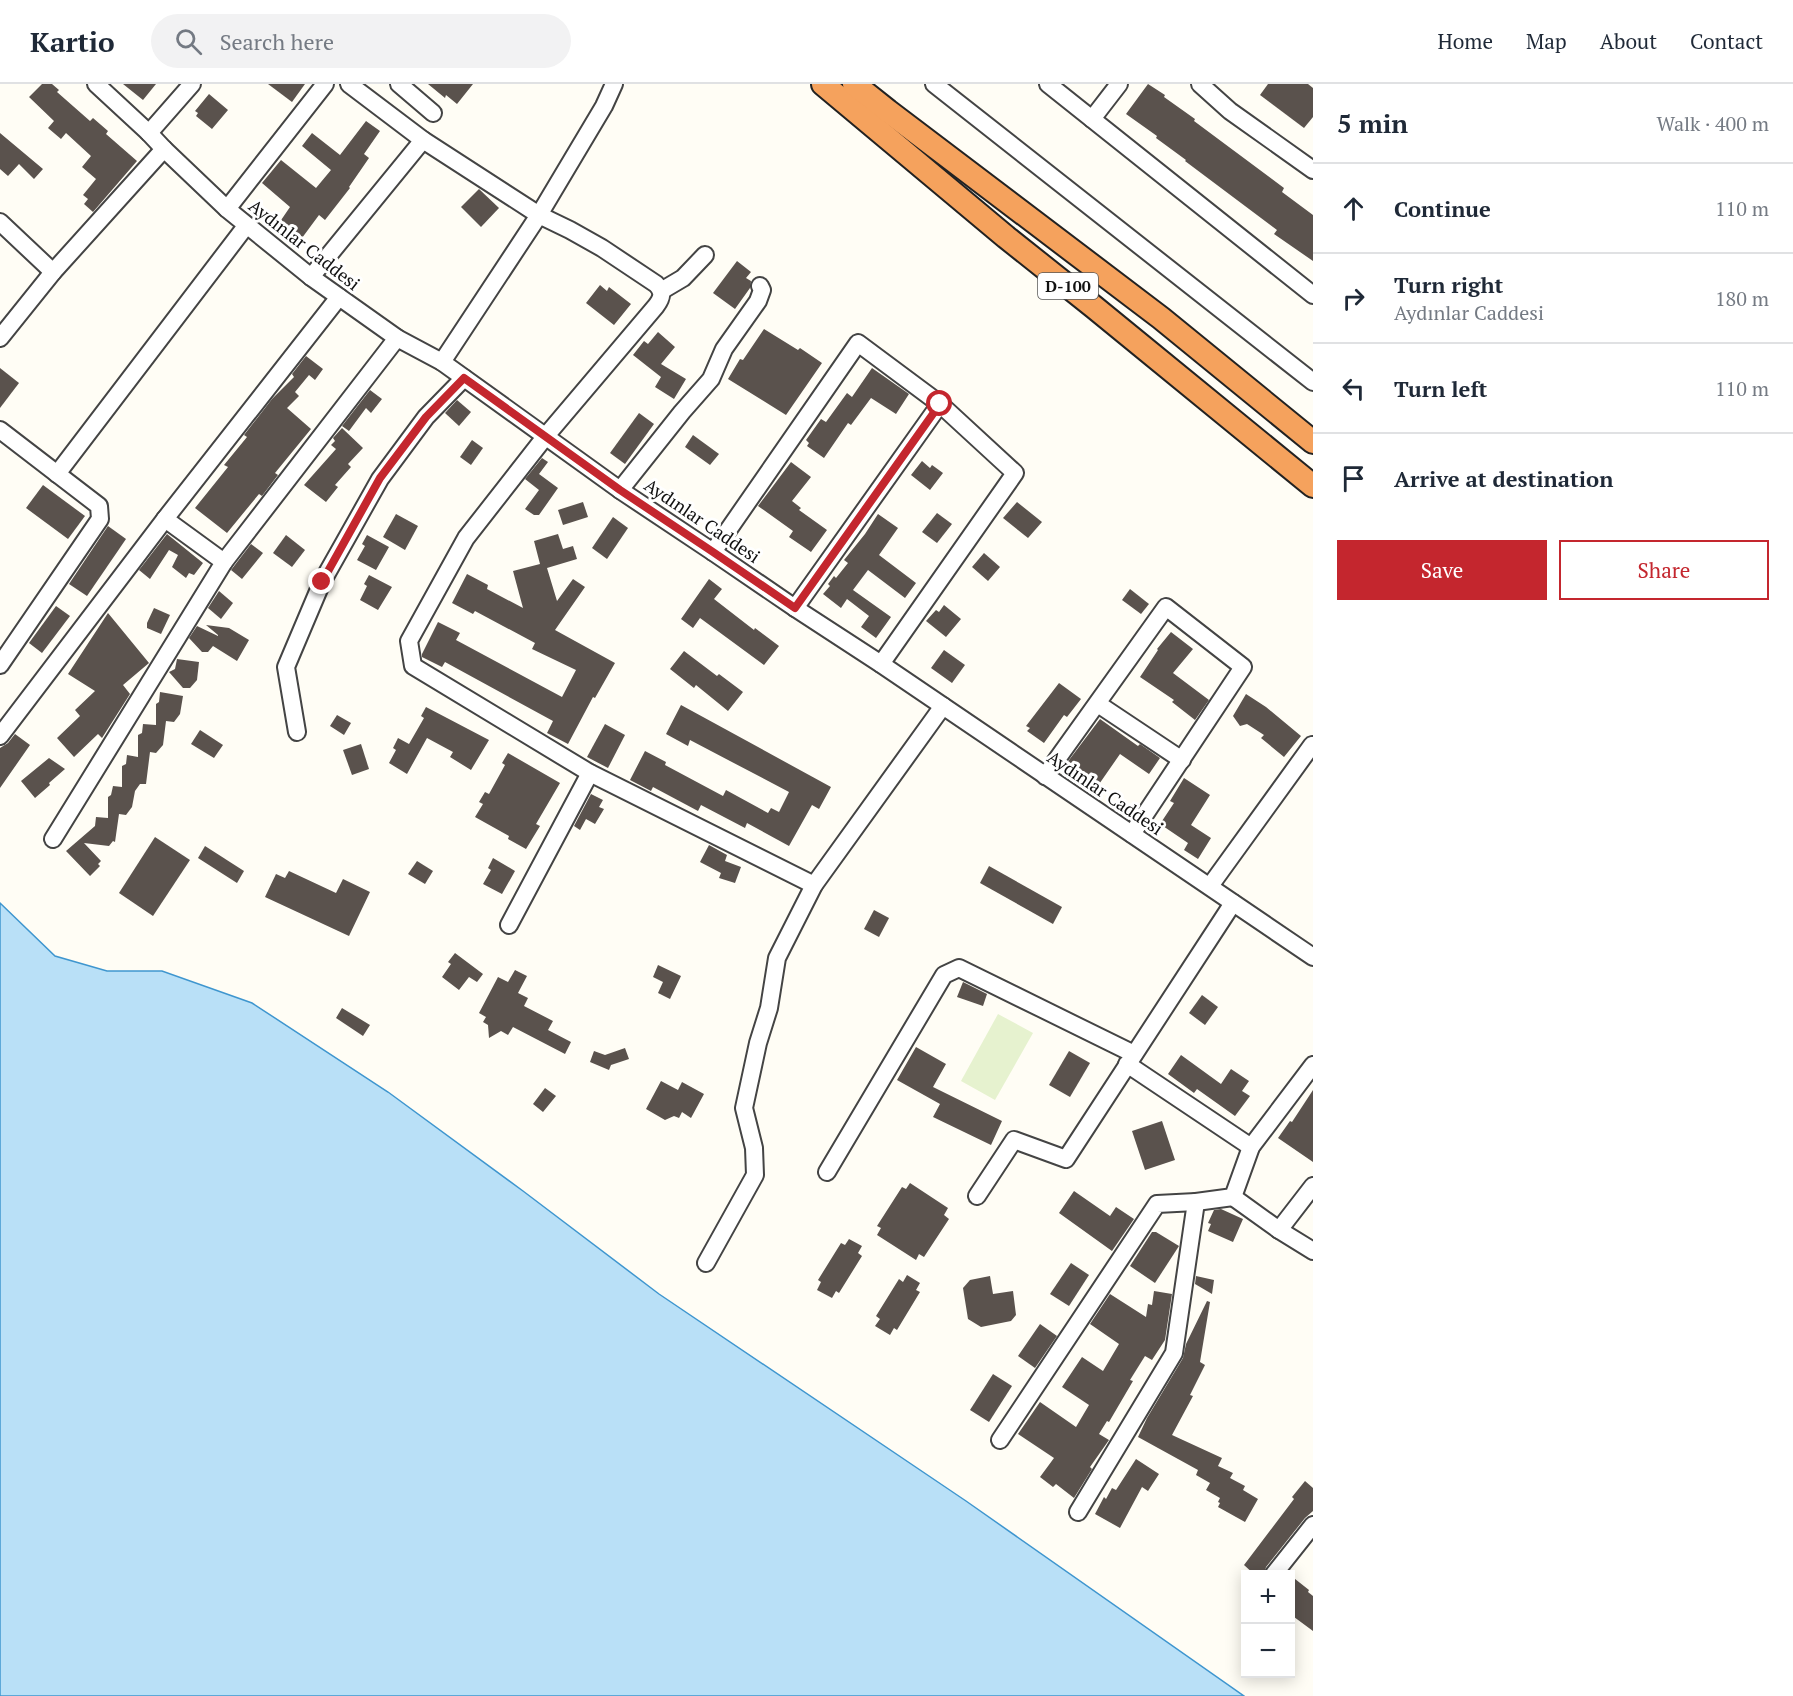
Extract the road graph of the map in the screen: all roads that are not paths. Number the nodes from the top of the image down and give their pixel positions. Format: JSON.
{"nodes":[{"id":1,"x":96,"y":84,"type":"edge"},
{"id":2,"x":192,"y":84,"type":"edge"},
{"id":3,"x":325,"y":84,"type":"edge"},
{"id":4,"x":349,"y":84,"type":"edge"},
{"id":5,"x":399,"y":84,"type":"edge"},
{"id":6,"x":615,"y":84,"type":"edge"},
{"id":7,"x":824,"y":84,"type":"edge"},
{"id":8,"x":854,"y":84,"type":"edge"},
{"id":9,"x":868,"y":84,"type":"edge"},
{"id":10,"x":934,"y":84,"type":"edge"},
{"id":11,"x":1048,"y":84,"type":"edge"},
{"id":12,"x":1119,"y":84,"type":"edge"},
{"id":13,"x":1200,"y":84,"type":"edge"},
{"id":14,"x":888,"y":111,"type":"junction"},
{"id":15,"x":433,"y":113,"type":"dead end"},
{"id":16,"x":1092,"y":119,"type":"junction"},
{"id":17,"x":149,"y":133,"type":"junction"},
{"id":18,"x":423,"y":141,"type":"junction"},
{"id":19,"x":164,"y":149,"type":"junction"},
{"id":20,"x":1313,"y":170,"type":"edge"},
{"id":21,"x":227,"y":209,"type":"junction"},
{"id":22,"x":539,"y":215,"type":"junction"},
{"id":23,"x":0,"y":222,"type":"edge"},
{"id":24,"x":246,"y":226,"type":"junction"},
{"id":25,"x":705,"y":255,"type":"dead end"},
{"id":26,"x":53,"y":272,"type":"junction"},
{"id":27,"x":311,"y":277,"type":"junction"},
{"id":28,"x":760,"y":286,"type":"dead end"},
{"id":29,"x":661,"y":291,"type":"junction"},
{"id":30,"x":1313,"y":295,"type":"edge"},
{"id":31,"x":339,"y":297,"type":"junction"},
{"id":32,"x":0,"y":338,"type":"edge"},
{"id":33,"x":397,"y":338,"type":"junction"},
{"id":34,"x":442,"y":362,"type":"junction"},
{"id":35,"x":464,"y":378,"type":"junction"},
{"id":36,"x":1313,"y":382,"type":"edge"},
{"id":37,"x":940,"y":404,"type":"junction"},
{"id":38,"x":0,"y":430,"type":"edge"},
{"id":39,"x":545,"y":437,"type":"junction"},
{"id":40,"x":1313,"y":442,"type":"edge"},
{"id":41,"x":57,"y":474,"type":"junction"},
{"id":42,"x":1313,"y":486,"type":"edge"},
{"id":43,"x":620,"y":490,"type":"junction"},
{"id":44,"x":165,"y":519,"type":"junction"},
{"id":45,"x":713,"y":552,"type":"junction"},
{"id":46,"x":224,"y":562,"type":"junction"},
{"id":47,"x":795,"y":608,"type":"junction"},
{"id":48,"x":881,"y":663,"type":"junction"},
{"id":49,"x":0,"y":665,"type":"edge"},
{"id":50,"x":1098,"y":704,"type":"junction"},
{"id":51,"x":943,"y":706,"type":"junction"},
{"id":52,"x":3,"y":726,"type":"edge"},
{"id":53,"x":297,"y":732,"type":"dead end"},
{"id":54,"x":1312,"y":745,"type":"edge"},
{"id":55,"x":1182,"y":760,"type":"junction"},
{"id":56,"x":590,"y":773,"type":"junction"},
{"id":57,"x":1045,"y":776,"type":"junction"},
{"id":58,"x":1132,"y":834,"type":"junction"},
{"id":59,"x":53,"y":839,"type":"dead end"},
{"id":60,"x":814,"y":885,"type":"junction"},
{"id":61,"x":1210,"y":886,"type":"junction"},
{"id":62,"x":1233,"y":903,"type":"junction"},
{"id":63,"x":509,"y":925,"type":"dead end"},
{"id":64,"x":1313,"y":957,"type":"edge"},
{"id":65,"x":1130,"y":1059,"type":"junction"},
{"id":66,"x":1313,"y":1065,"type":"edge"},
{"id":67,"x":1251,"y":1147,"type":"junction"},
{"id":68,"x":827,"y":1173,"type":"dead end"},
{"id":69,"x":1313,"y":1186,"type":"edge"},
{"id":70,"x":977,"y":1196,"type":"dead end"},
{"id":71,"x":1233,"y":1197,"type":"junction"},
{"id":72,"x":1196,"y":1202,"type":"junction"},
{"id":73,"x":1279,"y":1230,"type":"junction"},
{"id":74,"x":1313,"y":1251,"type":"edge"},
{"id":75,"x":706,"y":1263,"type":"dead end"},
{"id":76,"x":1000,"y":1440,"type":"dead end"},
{"id":77,"x":1078,"y":1512,"type":"dead end"},
{"id":78,"x":1313,"y":1525,"type":"edge"},
{"id":79,"x":1278,"y":1570,"type":"edge"}],
"edges":[{"from":1,"to":17,"type":"street","name":"Aydınlar Caddesi"},
{"from":2,"to":17,"type":"street"},
{"from":3,"to":21,"type":"street"},
{"from":4,"to":18,"type":"street"},
{"from":5,"to":15,"type":"street"},
{"from":6,"to":22,"type":"street"},
{"from":7,"to":42,"type":"highway","number":"D-100"},
{"from":8,"to":14,"type":"highway","number":"D-100"},
{"from":9,"to":14,"type":"highway"},
{"from":10,"to":36,"type":"street"},
{"from":11,"to":16,"type":"street"},
{"from":12,"to":16,"type":"street"},
{"from":13,"to":20,"type":"street"},
{"from":14,"to":40,"type":"highway","number":"D-100"},
{"from":16,"to":30,"type":"street"},
{"from":17,"to":19,"type":"street","name":"Aydınlar Caddesi"},
{"from":18,"to":22,"type":"street"},
{"from":18,"to":27,"type":"street"},
{"from":19,"to":21,"type":"street","name":"Aydınlar Caddesi"},
{"from":19,"to":26,"type":"street"},
{"from":21,"to":24,"type":"street","name":"Aydınlar Caddesi"},
{"from":22,"to":29,"type":"street"},
{"from":22,"to":34,"type":"street"},
{"from":23,"to":26,"type":"street"},
{"from":24,"to":27,"type":"street","name":"Aydınlar Caddesi"},
{"from":24,"to":41,"type":"street"},
{"from":25,"to":29,"type":"street"},
{"from":26,"to":32,"type":"street"},
{"from":27,"to":31,"type":"street","name":"Aydınlar Caddesi"},
{"from":28,"to":43,"type":"street"},
{"from":29,"to":39,"type":"street"},
{"from":31,"to":33,"type":"street","name":"Aydınlar Caddesi"},
{"from":31,"to":44,"type":"street"},
{"from":33,"to":34,"type":"street","name":"Aydınlar Caddesi"},
{"from":33,"to":46,"type":"street"},
{"from":34,"to":35,"type":"street","name":"Aydınlar Caddesi"},
{"from":35,"to":39,"type":"street","name":"Aydınlar Caddesi"},
{"from":35,"to":53,"type":"street"},
{"from":37,"to":45,"type":"street"},
{"from":37,"to":47,"type":"street"},
{"from":37,"to":48,"type":"street"},
{"from":38,"to":41,"type":"street"},
{"from":39,"to":43,"type":"street","name":"Aydınlar Caddesi"},
{"from":39,"to":56,"type":"street"},
{"from":41,"to":49,"type":"street"},
{"from":43,"to":45,"type":"street","name":"Aydınlar Caddesi"},
{"from":44,"to":46,"type":"street"},
{"from":44,"to":52,"type":"street"},
{"from":45,"to":47,"type":"street","name":"Aydınlar Caddesi"},
{"from":46,"to":59,"type":"street"},
{"from":47,"to":48,"type":"street","name":"Aydınlar Caddesi"},
{"from":48,"to":51,"type":"street","name":"Aydınlar Caddesi"},
{"from":50,"to":55,"type":"street"},
{"from":50,"to":55,"type":"street"},
{"from":50,"to":57,"type":"street"},
{"from":51,"to":57,"type":"street","name":"Aydınlar Caddesi"},
{"from":51,"to":60,"type":"street"},
{"from":54,"to":61,"type":"street"},
{"from":55,"to":58,"type":"street"},
{"from":56,"to":60,"type":"street"},
{"from":56,"to":63,"type":"street"},
{"from":57,"to":58,"type":"street","name":"Aydınlar Caddesi"},
{"from":58,"to":61,"type":"street","name":"Aydınlar Caddesi"},
{"from":60,"to":75,"type":"street"},
{"from":61,"to":62,"type":"street","name":"Aydınlar Caddesi"},
{"from":62,"to":64,"type":"street","name":"Aydınlar Caddesi"},
{"from":62,"to":65,"type":"street"},
{"from":65,"to":67,"type":"street"},
{"from":65,"to":68,"type":"street"},
{"from":65,"to":70,"type":"street"},
{"from":66,"to":67,"type":"street"},
{"from":67,"to":71,"type":"street"},
{"from":69,"to":73,"type":"street"},
{"from":71,"to":72,"type":"street"},
{"from":71,"to":73,"type":"street"},
{"from":72,"to":76,"type":"street"},
{"from":72,"to":77,"type":"street"},
{"from":73,"to":74,"type":"street"},
{"from":78,"to":79,"type":"street"}]}
